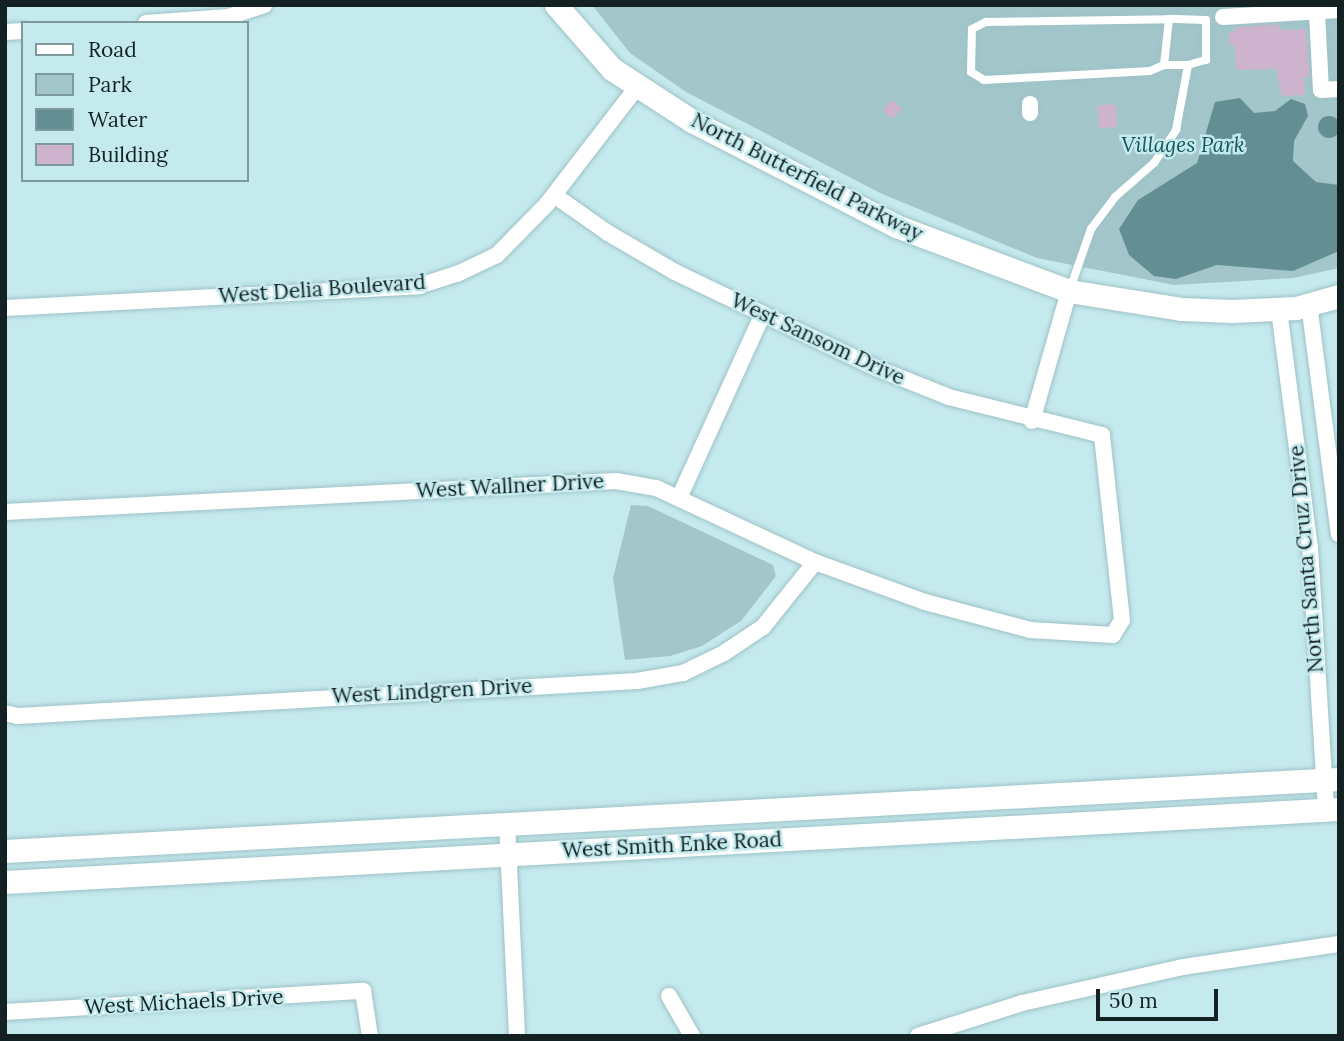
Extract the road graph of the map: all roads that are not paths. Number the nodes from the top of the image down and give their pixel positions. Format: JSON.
{"nodes":[{"id":1,"x":264,"y":5,"type":"edge"},
{"id":2,"x":556,"y":5,"type":"edge"},
{"id":3,"x":1339,"y":10,"type":"edge"},
{"id":4,"x":1317,"y":12,"type":"junction"},
{"id":5,"x":1223,"y":17,"type":"dead end"},
{"id":6,"x":1169,"y":19,"type":"junction"},
{"id":7,"x":173,"y":21,"type":"edge"},
{"id":8,"x":1164,"y":65,"type":"junction"},
{"id":9,"x":1188,"y":65,"type":"junction"},
{"id":10,"x":638,"y":86,"type":"junction"},
{"id":11,"x":1339,"y":89,"type":"edge"},
{"id":12,"x":554,"y":195,"type":"junction"},
{"id":13,"x":1069,"y":291,"type":"junction"},
{"id":14,"x":1339,"y":296,"type":"edge"},
{"id":15,"x":1309,"y":304,"type":"junction"},
{"id":16,"x":5,"y":308,"type":"edge"},
{"id":17,"x":1279,"y":310,"type":"junction"},
{"id":18,"x":763,"y":314,"type":"junction"},
{"id":19,"x":1032,"y":421,"type":"junction"},
{"id":20,"x":679,"y":498,"type":"junction"},
{"id":21,"x":5,"y":512,"type":"edge"},
{"id":22,"x":1339,"y":534,"type":"edge"},
{"id":23,"x":815,"y":562,"type":"junction"},
{"id":24,"x":1113,"y":635,"type":"joint"},
{"id":25,"x":5,"y":713,"type":"edge"},
{"id":26,"x":1331,"y":780,"type":"edge"},
{"id":27,"x":1332,"y":809,"type":"edge"},
{"id":28,"x":507,"y":823,"type":"junction"},
{"id":29,"x":5,"y":851,"type":"edge"},
{"id":30,"x":509,"y":854,"type":"junction"},
{"id":31,"x":5,"y":883,"type":"edge"},
{"id":32,"x":1339,"y":944,"type":"edge"},
{"id":33,"x":669,"y":996,"type":"dead end"},
{"id":34,"x":5,"y":1012,"type":"edge"},
{"id":35,"x":370,"y":1036,"type":"edge"},
{"id":36,"x":517,"y":1036,"type":"edge"},
{"id":37,"x":692,"y":1036,"type":"edge"},
{"id":38,"x":918,"y":1036,"type":"edge"}],
"edges":[{"from":1,"to":7,"type":"street"},
{"from":2,"to":10,"type":"street","name":"North Butterfield Parkway"},
{"from":3,"to":4,"type":"street"},
{"from":4,"to":5,"type":"street"},
{"from":4,"to":11,"type":"street"},
{"from":6,"to":8,"type":"lane"},
{"from":6,"to":8,"type":"lane"},
{"from":6,"to":9,"type":"lane"},
{"from":8,"to":9,"type":"lane"},
{"from":9,"to":13,"type":"lane"},
{"from":10,"to":12,"type":"street","name":"West Delia Boulevard"},
{"from":10,"to":13,"type":"street","name":"North Butterfield Parkway"},
{"from":12,"to":16,"type":"street","name":"West Delia Boulevard"},
{"from":12,"to":18,"type":"street","name":"West Sansom Drive"},
{"from":13,"to":17,"type":"street","name":"North Butterfield Parkway"},
{"from":13,"to":19,"type":"street"},
{"from":14,"to":15,"type":"street","name":"North Butterfield Parkway"},
{"from":15,"to":17,"type":"street","name":"North Butterfield Parkway"},
{"from":15,"to":22,"type":"street","name":"North Santa Cruz Drive"},
{"from":17,"to":26,"type":"street","name":"North Santa Cruz Drive"},
{"from":18,"to":19,"type":"street","name":"West Sansom Drive"},
{"from":18,"to":20,"type":"street"},
{"from":19,"to":24,"type":"street","name":"West Sansom Drive"},
{"from":20,"to":21,"type":"street","name":"West Wallner Drive"},
{"from":20,"to":23,"type":"street","name":"West Wallner Drive"},
{"from":23,"to":24,"type":"street","name":"West Wallner Drive"},
{"from":23,"to":25,"type":"street","name":"West Lindgren Drive"},
{"from":26,"to":27,"type":"street","name":"North Santa Cruz Drive"},
{"from":26,"to":28,"type":"street","name":"West Smith Enke Road"},
{"from":27,"to":30,"type":"street","name":"West Smith Enke Road"},
{"from":28,"to":29,"type":"street","name":"West Smith Enke Road"},
{"from":28,"to":30,"type":"street"},
{"from":30,"to":31,"type":"street","name":"West Smith Enke Road"},
{"from":30,"to":36,"type":"street"},
{"from":32,"to":38,"type":"street"},
{"from":33,"to":37,"type":"street"},
{"from":34,"to":35,"type":"street","name":"West Michaels Drive"}]}
